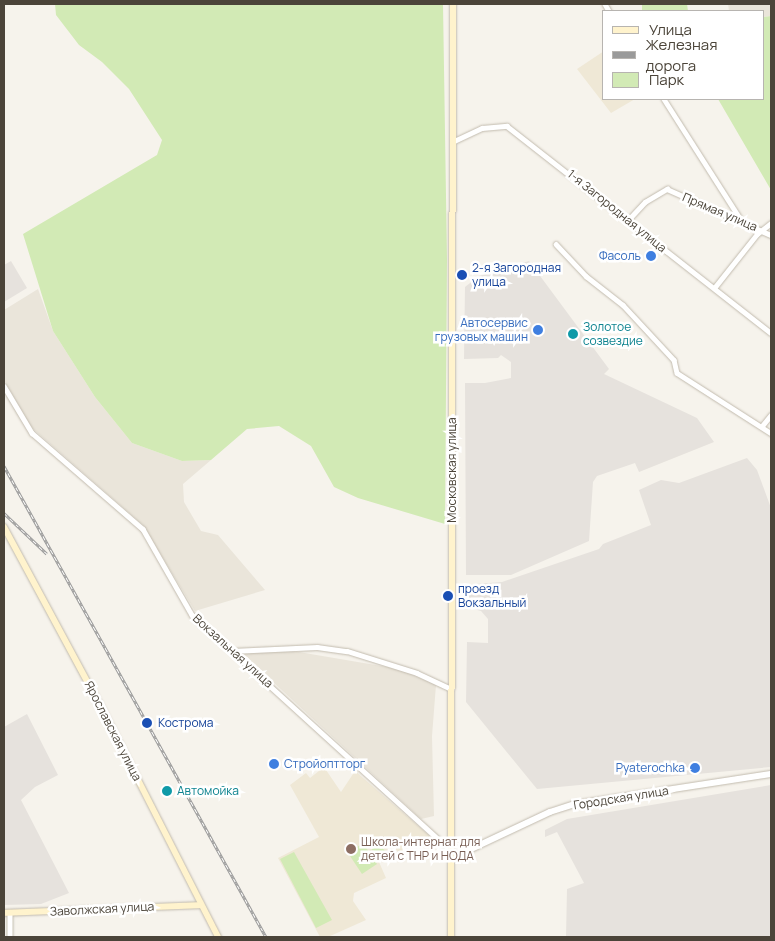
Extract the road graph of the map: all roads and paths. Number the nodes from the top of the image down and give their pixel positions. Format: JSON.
{"nodes":[{"id":1,"x":453,"y":4,"type":"edge"},
{"id":2,"x":665,"y":100,"type":"edge"},
{"id":3,"x":452,"y":142,"type":"junction"},
{"id":4,"x":629,"y":220,"type":"junction"},
{"id":5,"x":741,"y":221,"type":"junction"},
{"id":6,"x":771,"y":223,"type":"edge"},
{"id":7,"x":762,"y":230,"type":"junction"},
{"id":8,"x":771,"y":235,"type":"edge"},
{"id":9,"x":556,"y":244,"type":"dead end"},
{"id":10,"x":714,"y":288,"type":"junction"},
{"id":11,"x":771,"y":333,"type":"edge"},
{"id":12,"x":4,"y":386,"type":"edge"},
{"id":13,"x":771,"y":415,"type":"edge"},
{"id":14,"x":762,"y":426,"type":"junction"},
{"id":15,"x":771,"y":433,"type":"edge"},
{"id":16,"x":4,"y":527,"type":"edge"},
{"id":17,"x":232,"y":651,"type":"junction"},
{"id":18,"x":451,"y":689,"type":"junction"},
{"id":19,"x":771,"y":775,"type":"edge"},
{"id":20,"x":450,"y":850,"type":"junction"},
{"id":21,"x":450,"y":859,"type":"junction"},
{"id":22,"x":201,"y":905,"type":"junction"},
{"id":23,"x":7,"y":913,"type":"edge"},
{"id":24,"x":10,"y":937,"type":"edge"},
{"id":25,"x":218,"y":937,"type":"edge"},
{"id":26,"x":451,"y":937,"type":"edge"}],
"edges":[{"from":1,"to":3,"type":"main road","name":"Московская улица"},
{"from":2,"to":5,"type":"street"},
{"from":3,"to":4,"type":"street","name":"1-я Загородная улица"},
{"from":3,"to":18,"type":"main road","name":"Московская улица"},
{"from":4,"to":5,"type":"street","name":"Прямая улица"},
{"from":4,"to":10,"type":"street","name":"1-я Загородная улица"},
{"from":5,"to":7,"type":"street","name":"Прямая улица"},
{"from":6,"to":7,"type":"street"},
{"from":7,"to":8,"type":"street","name":"Прямая улица"},
{"from":7,"to":10,"type":"street"},
{"from":9,"to":14,"type":"street"},
{"from":10,"to":11,"type":"street","name":"1-я Загородная улица"},
{"from":12,"to":17,"type":"street","name":"Вокзальная улица"},
{"from":13,"to":14,"type":"street"},
{"from":14,"to":15,"type":"street"},
{"from":16,"to":22,"type":"main road","name":"Ярославская улица"},
{"from":17,"to":18,"type":"street"},
{"from":17,"to":20,"type":"street","name":"Вокзальная улица"},
{"from":18,"to":20,"type":"main road","name":"Московская улица"},
{"from":19,"to":21,"type":"street","name":"Городская улица"},
{"from":20,"to":21,"type":"main road","name":"Московская улица"},
{"from":21,"to":26,"type":"main road","name":"Московская улица"},
{"from":22,"to":23,"type":"main road","name":"Заволжская улица"},
{"from":22,"to":25,"type":"main road","name":"Ярославская улица"},
{"from":23,"to":24,"type":"street"}]}
